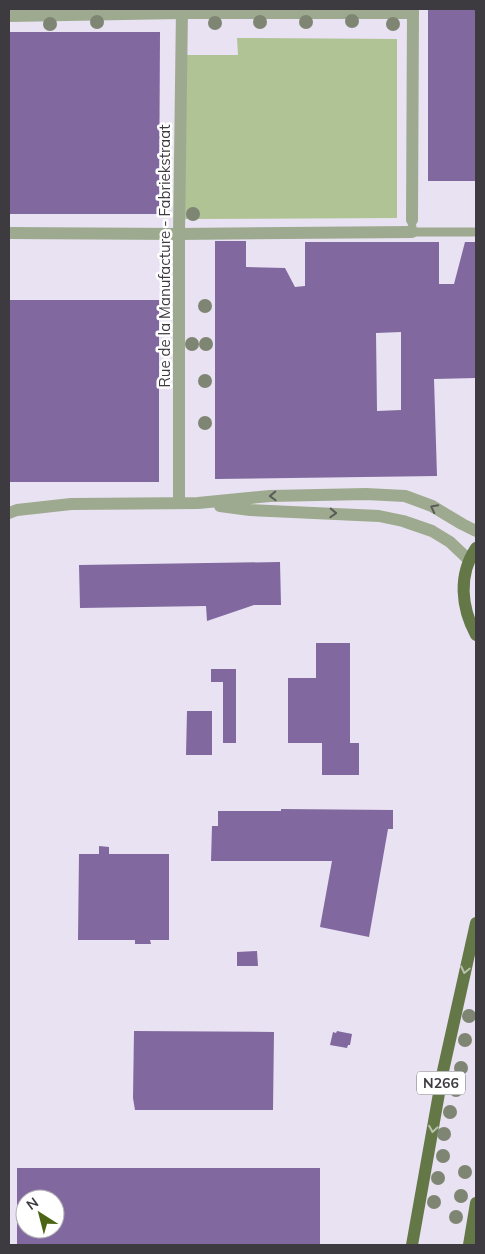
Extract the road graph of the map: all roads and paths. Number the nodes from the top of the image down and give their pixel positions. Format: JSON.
{"nodes":[{"id":1,"x":182,"y":11,"type":"edge"},
{"id":2,"x":413,"y":11,"type":"edge"},
{"id":3,"x":9,"y":16,"type":"edge"},
{"id":4,"x":412,"y":226,"type":"junction"},
{"id":5,"x":476,"y":232,"type":"edge"},
{"id":6,"x":9,"y":234,"type":"edge"},
{"id":7,"x":179,"y":234,"type":"junction"},
{"id":8,"x":387,"y":495,"type":"junction"},
{"id":9,"x":179,"y":503,"type":"junction"},
{"id":10,"x":198,"y":503,"type":"junction"},
{"id":11,"x":9,"y":513,"type":"edge"},
{"id":12,"x":358,"y":514,"type":"junction"},
{"id":13,"x":476,"y":531,"type":"edge"},
{"id":14,"x":476,"y":548,"type":"edge"},
{"id":15,"x":469,"y":560,"type":"junction"},
{"id":16,"x":476,"y":635,"type":"edge"},
{"id":17,"x":476,"y":923,"type":"edge"},
{"id":18,"x":476,"y":1203,"type":"edge"},
{"id":19,"x":412,"y":1245,"type":"edge"},
{"id":20,"x":469,"y":1245,"type":"edge"}],
"edges":[{"from":1,"to":2,"type":"street"},
{"from":1,"to":3,"type":"street"},
{"from":1,"to":7,"type":"street","name":"Rue de la Manufacture - Fabriekstraat"},
{"from":2,"to":4,"type":"street"},
{"from":4,"to":5,"type":"lane"},
{"from":4,"to":7,"type":"street"},
{"from":6,"to":7,"type":"street"},
{"from":7,"to":9,"type":"street","name":"Rue de la Manufacture - Fabriekstraat"},
{"from":8,"to":10,"type":"street","one_way":true},
{"from":8,"to":12,"type":"street"},
{"from":13,"to":8,"type":"street","one_way":true},
{"from":9,"to":10,"type":"street"},
{"from":9,"to":11,"type":"street"},
{"from":10,"to":12,"type":"street","one_way":true},
{"from":12,"to":15,"type":"street"},
{"from":14,"to":15,"type":"main road"},
{"from":15,"to":16,"type":"main road"},
{"from":17,"to":19,"type":"main road","number":"N266","one_way":true},
{"from":18,"to":20,"type":"main road"}]}
